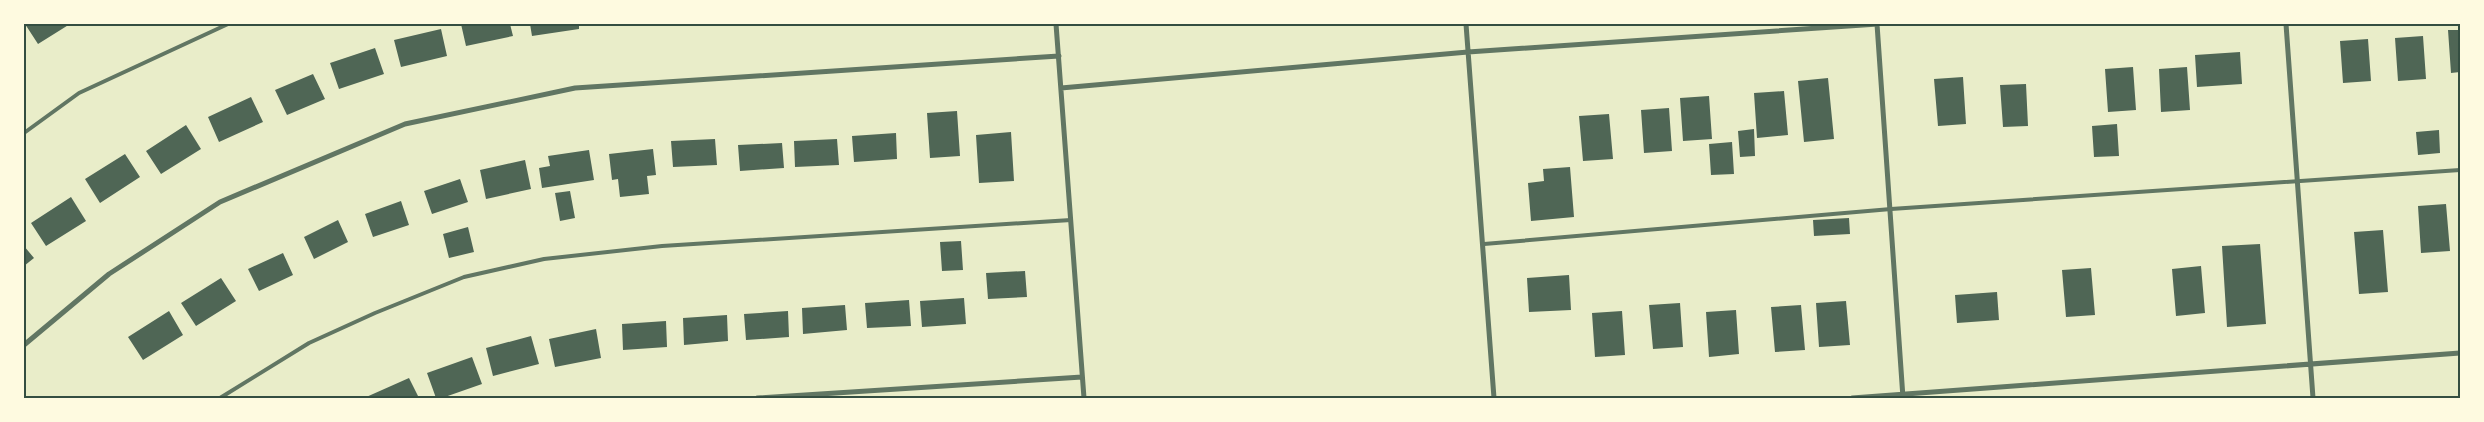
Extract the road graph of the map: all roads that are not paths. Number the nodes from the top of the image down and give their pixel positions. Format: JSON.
{"nodes":[{"id":1,"x":228,"y":24,"type":"edge"},
{"id":2,"x":1056,"y":24,"type":"edge"},
{"id":3,"x":1466,"y":24,"type":"edge"},
{"id":4,"x":1878,"y":24,"type":"edge"},
{"id":5,"x":2286,"y":24,"type":"edge"},
{"id":6,"x":1468,"y":52,"type":"junction"},
{"id":7,"x":1059,"y":56,"type":"junction"},
{"id":8,"x":1061,"y":88,"type":"junction"},
{"id":9,"x":24,"y":133,"type":"edge"},
{"id":10,"x":2460,"y":170,"type":"edge"},
{"id":11,"x":2298,"y":183,"type":"junction"},
{"id":12,"x":1891,"y":210,"type":"junction"},
{"id":13,"x":1071,"y":220,"type":"junction"},
{"id":14,"x":1484,"y":244,"type":"junction"},
{"id":15,"x":24,"y":345,"type":"edge"},
{"id":16,"x":2460,"y":353,"type":"edge"},
{"id":17,"x":2311,"y":364,"type":"junction"},
{"id":18,"x":1082,"y":377,"type":"junction"},
{"id":19,"x":1903,"y":397,"type":"edge"},
{"id":20,"x":220,"y":398,"type":"edge"},
{"id":21,"x":757,"y":398,"type":"edge"},
{"id":22,"x":1084,"y":398,"type":"edge"},
{"id":23,"x":1494,"y":398,"type":"edge"},
{"id":24,"x":1852,"y":398,"type":"edge"},
{"id":25,"x":2313,"y":398,"type":"edge"}],
"edges":[{"from":1,"to":9,"type":"lane"},
{"from":2,"to":7,"type":"street"},
{"from":3,"to":6,"type":"street"},
{"from":4,"to":6,"type":"street"},
{"from":4,"to":12,"type":"street"},
{"from":5,"to":11,"type":"street"},
{"from":6,"to":8,"type":"street"},
{"from":6,"to":14,"type":"street"},
{"from":7,"to":8,"type":"street"},
{"from":7,"to":15,"type":"street"},
{"from":8,"to":13,"type":"street"},
{"from":10,"to":11,"type":"lane"},
{"from":11,"to":12,"type":"lane"},
{"from":11,"to":17,"type":"street"},
{"from":12,"to":14,"type":"lane"},
{"from":12,"to":19,"type":"street"},
{"from":13,"to":18,"type":"street"},
{"from":13,"to":20,"type":"lane"},
{"from":14,"to":23,"type":"street"},
{"from":16,"to":17,"type":"street"},
{"from":17,"to":19,"type":"street"},
{"from":17,"to":25,"type":"street"},
{"from":18,"to":21,"type":"street"},
{"from":18,"to":22,"type":"street"},
{"from":19,"to":24,"type":"street"}]}
